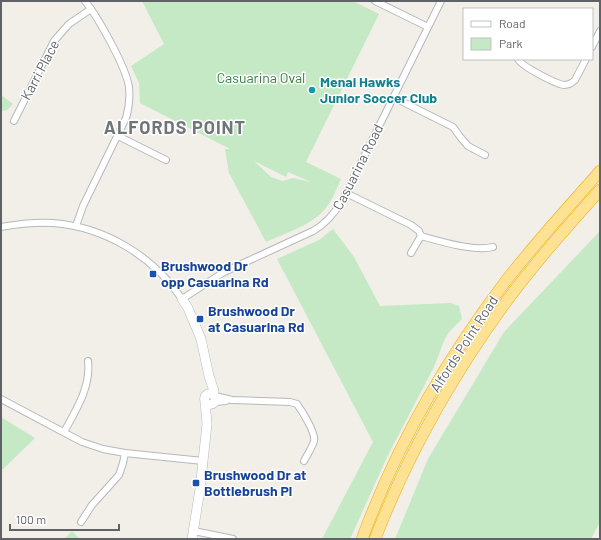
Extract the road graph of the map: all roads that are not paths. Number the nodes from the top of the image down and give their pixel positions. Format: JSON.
{"nodes":[{"id":1,"x":85,"y":1,"type":"edge"},
{"id":2,"x":375,"y":1,"type":"edge"},
{"id":3,"x":441,"y":1,"type":"edge"},
{"id":4,"x":91,"y":9,"type":"junction"},
{"id":5,"x":428,"y":27,"type":"junction"},
{"id":6,"x":600,"y":31,"type":"edge"},
{"id":7,"x":593,"y":45,"type":"edge"},
{"id":8,"x":519,"y":60,"type":"edge"},
{"id":9,"x":585,"y":60,"type":"edge"},
{"id":10,"x":393,"y":97,"type":"junction"},
{"id":11,"x":14,"y":121,"type":"dead end"},
{"id":12,"x":118,"y":136,"type":"junction"},
{"id":13,"x":485,"y":155,"type":"dead end"},
{"id":14,"x":166,"y":160,"type":"dead end"},
{"id":15,"x":600,"y":171,"type":"edge"},
{"id":16,"x":600,"y":190,"type":"edge"},
{"id":17,"x":346,"y":193,"type":"junction"},
{"id":18,"x":76,"y":226,"type":"junction"},
{"id":19,"x":1,"y":227,"type":"edge"},
{"id":20,"x":421,"y":236,"type":"junction"},
{"id":21,"x":493,"y":247,"type":"dead end"},
{"id":22,"x":412,"y":253,"type":"dead end"},
{"id":23,"x":182,"y":299,"type":"junction"},
{"id":24,"x":88,"y":361,"type":"dead end"},
{"id":25,"x":1,"y":399,"type":"edge"},
{"id":26,"x":211,"y":399,"type":"junction"},
{"id":27,"x":64,"y":432,"type":"junction"},
{"id":28,"x":125,"y":453,"type":"junction"},
{"id":29,"x":203,"y":461,"type":"junction"},
{"id":30,"x":304,"y":462,"type":"dead end"},
{"id":31,"x":81,"y":522,"type":"dead end"},
{"id":32,"x":193,"y":535,"type":"edge"},
{"id":33,"x":233,"y":539,"type":"edge"},
{"id":34,"x":362,"y":539,"type":"edge"},
{"id":35,"x":375,"y":539,"type":"edge"}],
"edges":[{"from":1,"to":4,"type":"street"},
{"from":2,"to":5,"type":"street"},
{"from":3,"to":5,"type":"street","name":"Casuarina Road"},
{"from":4,"to":11,"type":"street","name":"Karri Place"},
{"from":4,"to":12,"type":"street"},
{"from":5,"to":10,"type":"street","name":"Casuarina Road"},
{"from":6,"to":7,"type":"street"},
{"from":8,"to":9,"type":"street"},
{"from":10,"to":13,"type":"street"},
{"from":10,"to":17,"type":"street","name":"Casuarina Road"},
{"from":12,"to":14,"type":"street"},
{"from":12,"to":18,"type":"street"},
{"from":15,"to":34,"type":"highway","name":"Alfords Point Road"},
{"from":16,"to":35,"type":"highway","name":"Alfords Point Road"},
{"from":17,"to":20,"type":"street"},
{"from":17,"to":23,"type":"street","name":"Casuarina Road"},
{"from":18,"to":19,"type":"street"},
{"from":18,"to":23,"type":"street"},
{"from":20,"to":21,"type":"street"},
{"from":20,"to":22,"type":"street"},
{"from":23,"to":26,"type":"street"},
{"from":24,"to":27,"type":"street"},
{"from":25,"to":27,"type":"street"},
{"from":26,"to":29,"type":"street"},
{"from":26,"to":30,"type":"street"},
{"from":27,"to":28,"type":"street"},
{"from":28,"to":29,"type":"street"},
{"from":28,"to":31,"type":"street"},
{"from":29,"to":32,"type":"street"},
{"from":32,"to":33,"type":"street"}]}
